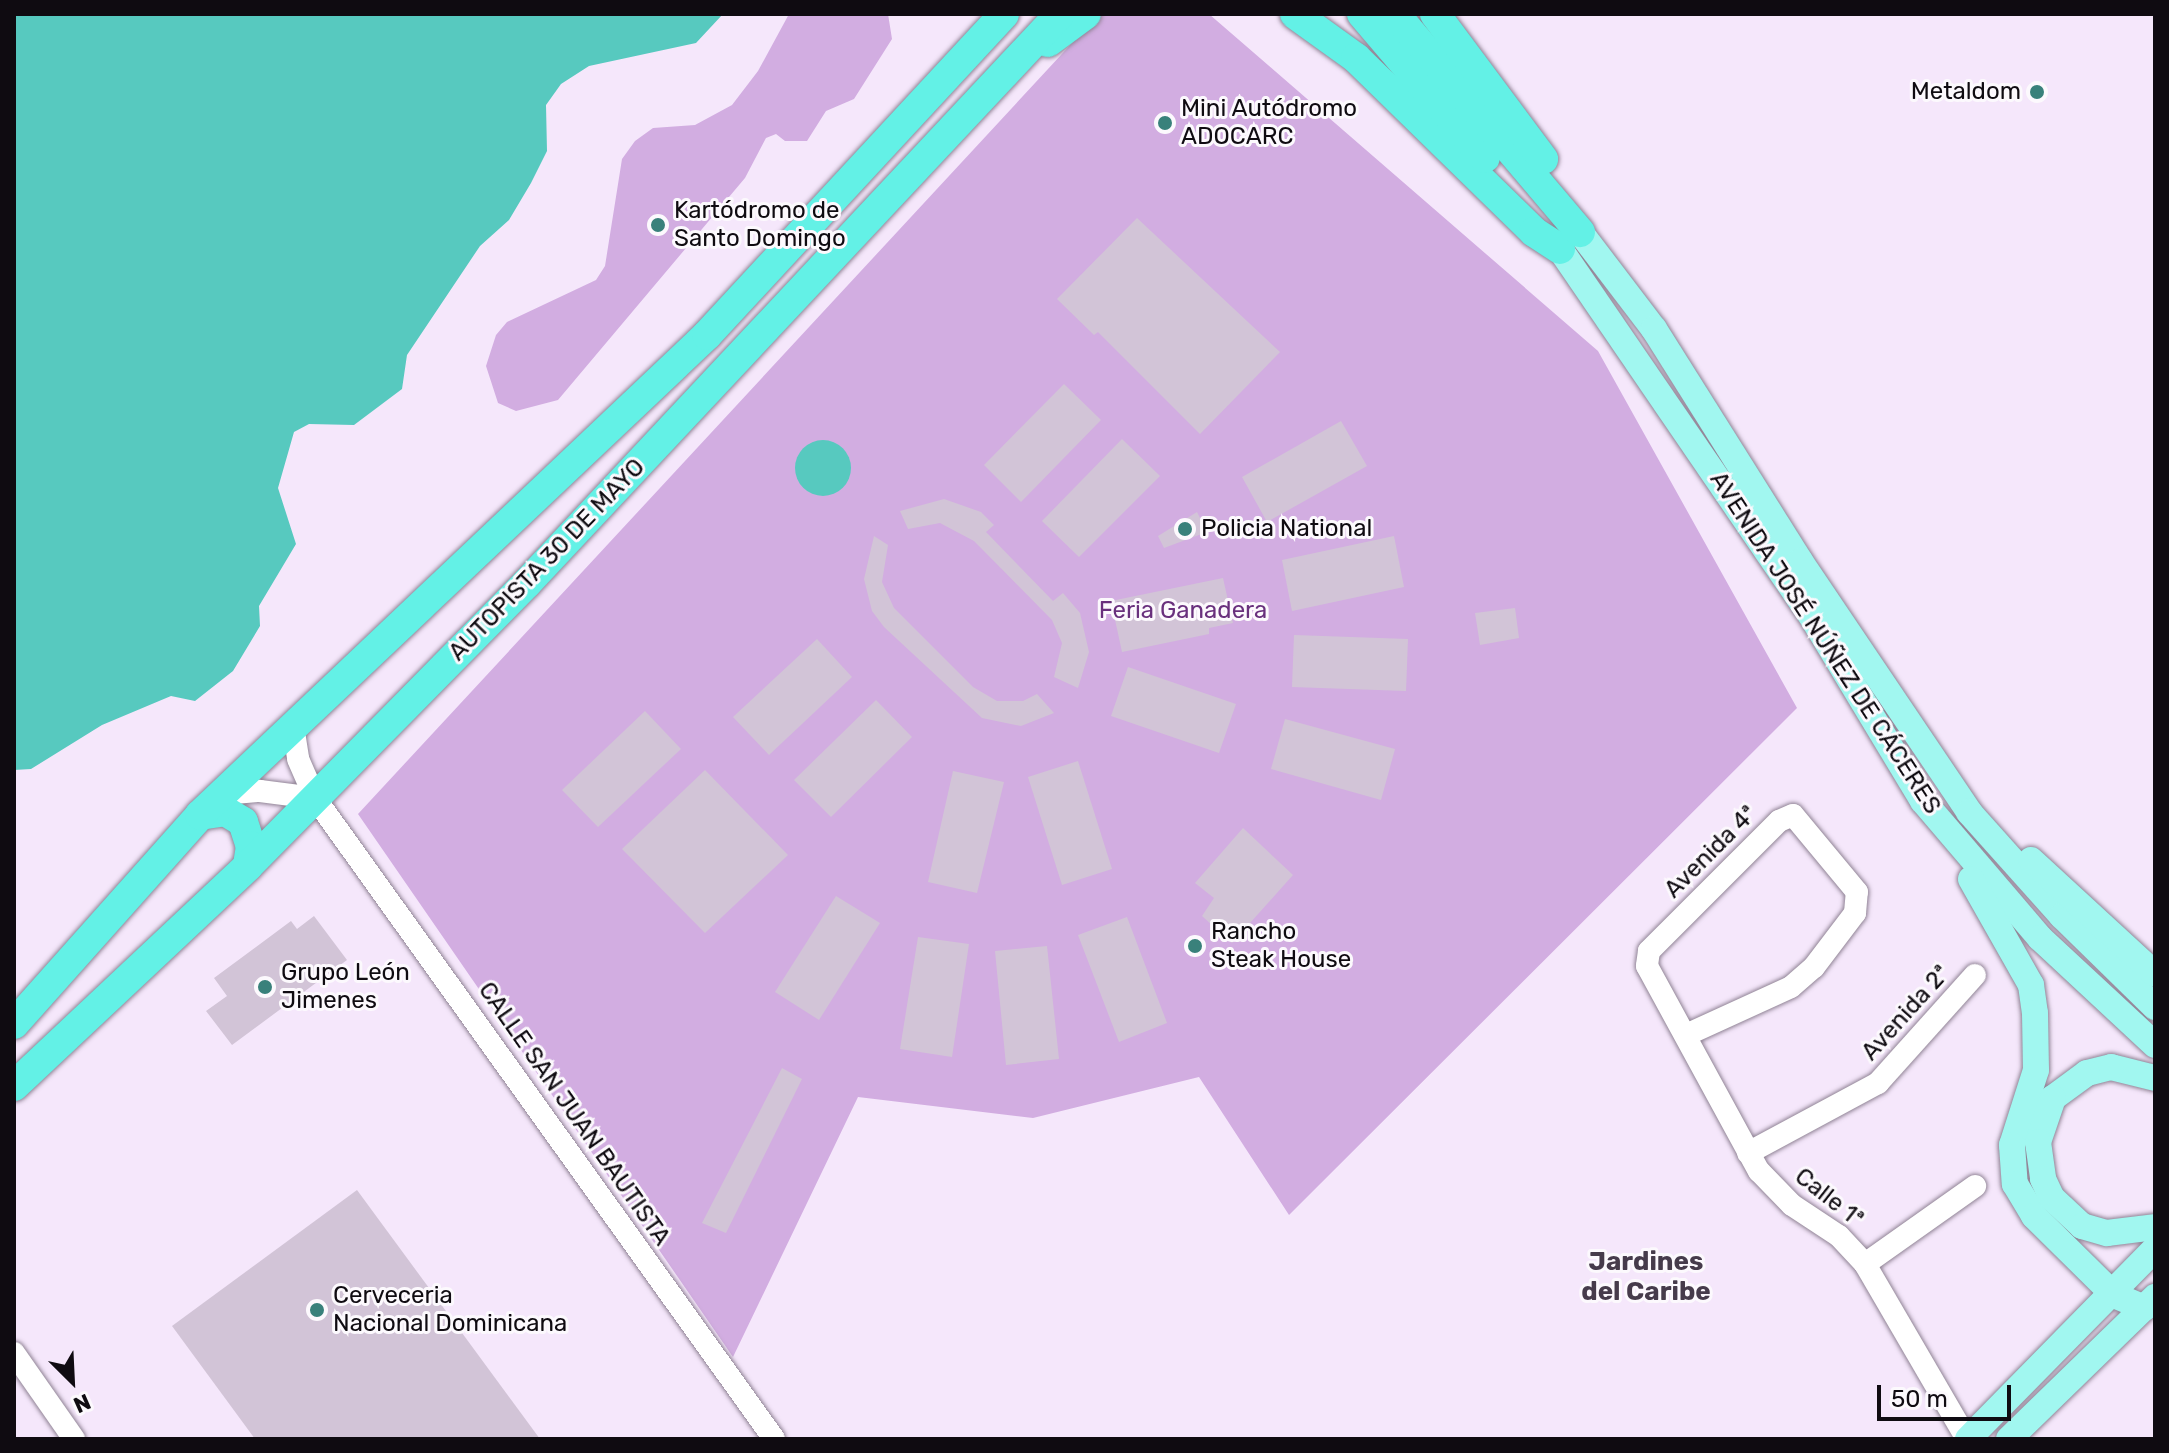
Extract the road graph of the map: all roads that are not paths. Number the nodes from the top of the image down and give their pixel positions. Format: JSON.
{"nodes":[{"id":1,"x":1004,"y":14,"type":"edge"},
{"id":2,"x":1060,"y":14,"type":"edge"},
{"id":3,"x":1086,"y":14,"type":"edge"},
{"id":4,"x":1295,"y":14,"type":"edge"},
{"id":5,"x":1362,"y":14,"type":"edge"},
{"id":6,"x":1395,"y":14,"type":"edge"},
{"id":7,"x":1435,"y":14,"type":"edge"},
{"id":8,"x":1010,"y":69,"type":"junction"},
{"id":9,"x":1570,"y":240,"type":"junction"},
{"id":10,"x":293,"y":726,"type":"junction"},
{"id":11,"x":1947,"y":778,"type":"junction"},
{"id":12,"x":223,"y":794,"type":"junction"},
{"id":13,"x":1923,"y":801,"type":"junction"},
{"id":14,"x":323,"y":809,"type":"junction"},
{"id":15,"x":200,"y":815,"type":"junction"},
{"id":16,"x":248,"y":866,"type":"junction"},
{"id":17,"x":1649,"y":951,"type":"joint"},
{"id":18,"x":2155,"y":974,"type":"edge"},
{"id":19,"x":1975,"y":975,"type":"dead end"},
{"id":20,"x":2155,"y":1007,"type":"edge"},
{"id":21,"x":14,"y":1024,"type":"edge"},
{"id":22,"x":1686,"y":1035,"type":"junction"},
{"id":23,"x":2155,"y":1045,"type":"edge"},
{"id":24,"x":2155,"y":1078,"type":"edge"},
{"id":25,"x":14,"y":1086,"type":"edge"},
{"id":26,"x":1748,"y":1153,"type":"junction"},
{"id":27,"x":1975,"y":1186,"type":"dead end"},
{"id":28,"x":2155,"y":1227,"type":"edge"},
{"id":29,"x":2155,"y":1249,"type":"edge"},
{"id":30,"x":1865,"y":1264,"type":"junction"},
{"id":31,"x":2114,"y":1295,"type":"junction"},
{"id":32,"x":2149,"y":1302,"type":"edge"},
{"id":33,"x":14,"y":1353,"type":"edge"},
{"id":34,"x":74,"y":1439,"type":"edge"},
{"id":35,"x":774,"y":1439,"type":"edge"},
{"id":36,"x":1968,"y":1439,"type":"edge"},
{"id":37,"x":2009,"y":1439,"type":"edge"}],
"edges":[{"from":1,"to":10,"type":"highway","name":"AUTOPISTA 30 DE MAYO"},
{"from":2,"to":8,"type":"highway","name":"AUTOPISTA 30 DE MAYO"},
{"from":3,"to":8,"type":"highway"},
{"from":4,"to":9,"type":"highway"},
{"from":5,"to":9,"type":"highway"},
{"from":6,"to":9,"type":"highway"},
{"from":7,"to":9,"type":"highway"},
{"from":8,"to":14,"type":"highway","name":"AUTOPISTA 30 DE MAYO"},
{"from":9,"to":11,"type":"main road","name":"AVENIDA JOSÉ NÚÑEZ DE CÁCERES"},
{"from":9,"to":13,"type":"main road","name":"AVENIDA JOSÉ NÚÑEZ DE CÁCERES"},
{"from":10,"to":12,"type":"highway","name":"AUTOPISTA 30 DE MAYO"},
{"from":10,"to":14,"type":"street","name":"CALLE SAN JUAN BAUTISTA"},
{"from":11,"to":18,"type":"main road"},
{"from":11,"to":20,"type":"main road","name":"AVENIDA JOSÉ NÚÑEZ DE CÁCERES"},
{"from":12,"to":14,"type":"street"},
{"from":12,"to":15,"type":"highway","name":"AUTOPISTA 30 DE MAYO"},
{"from":13,"to":23,"type":"main road","name":"AVENIDA JOSÉ NÚÑEZ DE CÁCERES"},
{"from":13,"to":31,"type":"main road"},
{"from":14,"to":16,"type":"highway","name":"AUTOPISTA 30 DE MAYO"},
{"from":14,"to":35,"type":"street","name":"CALLE SAN JUAN BAUTISTA"},
{"from":15,"to":16,"type":"highway"},
{"from":15,"to":21,"type":"highway","name":"AUTOPISTA 30 DE MAYO"},
{"from":16,"to":25,"type":"highway","name":"AUTOPISTA 30 DE MAYO"},
{"from":17,"to":22,"type":"street","name":"Calle 1ª"},
{"from":17,"to":22,"type":"street","name":"Avenida 4ª"},
{"from":19,"to":26,"type":"street","name":"Avenida 2ª"},
{"from":22,"to":26,"type":"street","name":"Calle 1ª"},
{"from":24,"to":28,"type":"main road"},
{"from":26,"to":30,"type":"street","name":"Calle 1ª"},
{"from":27,"to":30,"type":"street"},
{"from":29,"to":31,"type":"main road"},
{"from":30,"to":36,"type":"street","name":"Calle 1ª"},
{"from":31,"to":32,"type":"main road"},
{"from":31,"to":36,"type":"main road"},
{"from":32,"to":37,"type":"main road"},
{"from":33,"to":34,"type":"street"}]}
